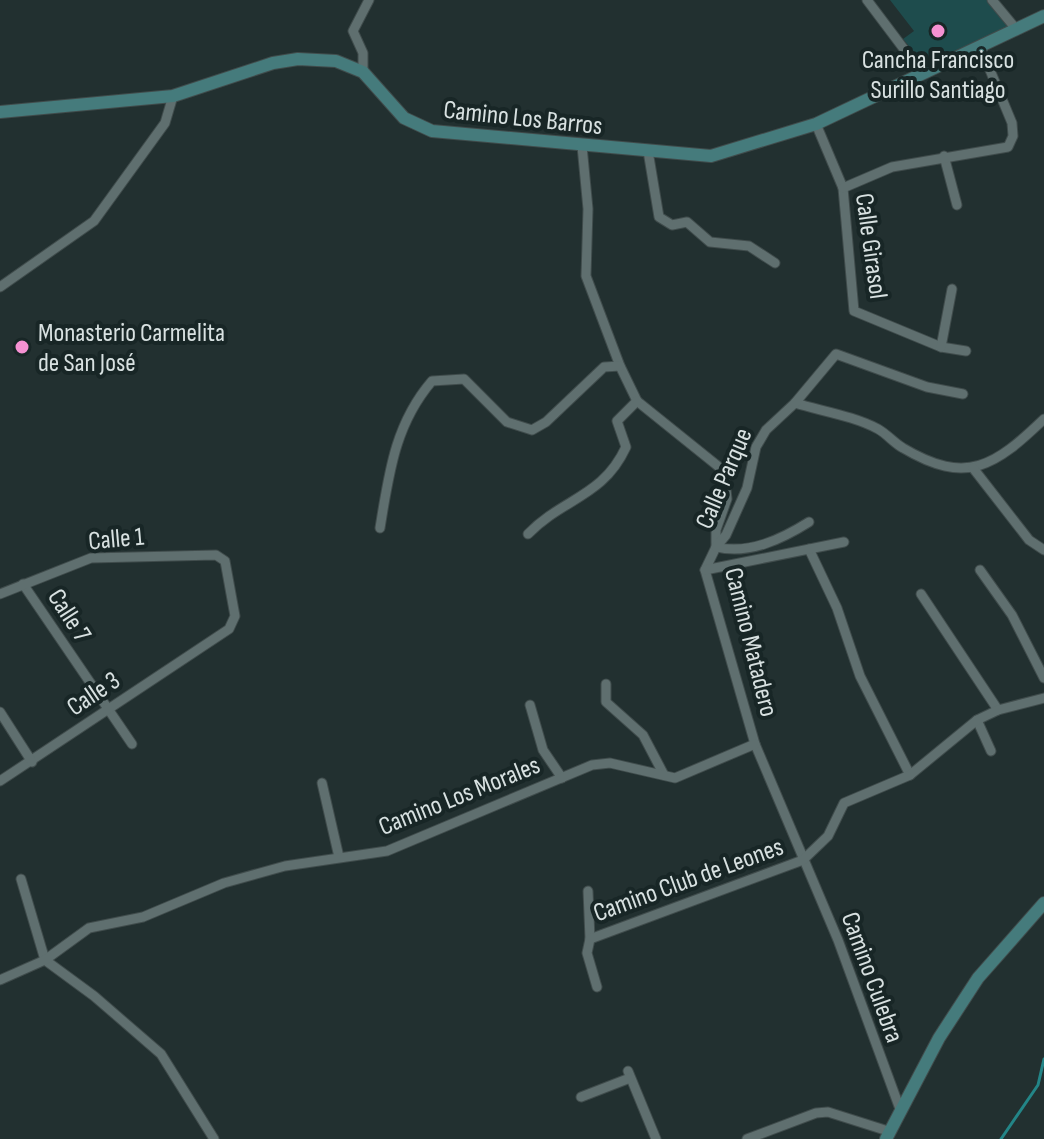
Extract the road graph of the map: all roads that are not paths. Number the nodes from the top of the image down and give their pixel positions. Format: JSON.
{"nodes":[{"id":1,"x":369,"y":0,"type":"edge"},
{"id":2,"x":867,"y":0,"type":"edge"},
{"id":3,"x":992,"y":0,"type":"edge"},
{"id":4,"x":1044,"y":16,"type":"edge"},
{"id":5,"x":1016,"y":29,"type":"junction"},
{"id":6,"x":980,"y":46,"type":"junction"},
{"id":7,"x":363,"y":72,"type":"junction"},
{"id":8,"x":922,"y":73,"type":"junction"},
{"id":9,"x":173,"y":96,"type":"junction"},
{"id":10,"x":0,"y":112,"type":"edge"},
{"id":11,"x":816,"y":124,"type":"junction"},
{"id":12,"x":582,"y":146,"type":"junction"},
{"id":13,"x":648,"y":151,"type":"junction"},
{"id":14,"x":944,"y":156,"type":"junction"},
{"id":15,"x":843,"y":188,"type":"junction"},
{"id":16,"x":957,"y":205,"type":"dead end"},
{"id":17,"x":775,"y":263,"type":"dead end"},
{"id":18,"x":0,"y":287,"type":"edge"},
{"id":19,"x":952,"y":289,"type":"dead end"},
{"id":20,"x":941,"y":347,"type":"junction"},
{"id":21,"x":966,"y":351,"type":"dead end"},
{"id":22,"x":620,"y":366,"type":"junction"},
{"id":23,"x":963,"y":394,"type":"dead end"},
{"id":24,"x":637,"y":401,"type":"junction"},
{"id":25,"x":795,"y":403,"type":"junction"},
{"id":26,"x":1044,"y":419,"type":"edge"},
{"id":27,"x":973,"y":468,"type":"junction"},
{"id":28,"x":809,"y":522,"type":"dead end"},
{"id":29,"x":380,"y":528,"type":"dead end"},
{"id":30,"x":528,"y":534,"type":"dead end"},
{"id":31,"x":844,"y":542,"type":"dead end"},
{"id":32,"x":716,"y":547,"type":"junction"},
{"id":33,"x":809,"y":549,"type":"junction"},
{"id":34,"x":1044,"y":550,"type":"edge"},
{"id":35,"x":194,"y":556,"type":"joint"},
{"id":36,"x":705,"y":570,"type":"junction"},
{"id":37,"x":980,"y":570,"type":"dead end"},
{"id":38,"x":23,"y":584,"type":"junction"},
{"id":39,"x":0,"y":594,"type":"edge"},
{"id":40,"x":921,"y":594,"type":"dead end"},
{"id":41,"x":1044,"y":678,"type":"edge"},
{"id":42,"x":606,"y":684,"type":"dead end"},
{"id":43,"x":1044,"y":698,"type":"edge"},
{"id":44,"x":530,"y":705,"type":"dead end"},
{"id":45,"x":106,"y":710,"type":"junction"},
{"id":46,"x":998,"y":710,"type":"junction"},
{"id":47,"x":0,"y":712,"type":"edge"},
{"id":48,"x":977,"y":720,"type":"junction"},
{"id":49,"x":132,"y":744,"type":"dead end"},
{"id":50,"x":755,"y":744,"type":"junction"},
{"id":51,"x":991,"y":751,"type":"dead end"},
{"id":52,"x":32,"y":762,"type":"junction"},
{"id":53,"x":664,"y":775,"type":"junction"},
{"id":54,"x":910,"y":775,"type":"junction"},
{"id":55,"x":562,"y":778,"type":"junction"},
{"id":56,"x":0,"y":781,"type":"edge"},
{"id":57,"x":322,"y":783,"type":"dead end"},
{"id":58,"x":339,"y":857,"type":"junction"},
{"id":59,"x":803,"y":860,"type":"junction"},
{"id":60,"x":21,"y":879,"type":"dead end"},
{"id":61,"x":588,"y":891,"type":"dead end"},
{"id":62,"x":1044,"y":903,"type":"edge"},
{"id":63,"x":590,"y":939,"type":"junction"},
{"id":64,"x":45,"y":960,"type":"junction"},
{"id":65,"x":0,"y":980,"type":"edge"},
{"id":66,"x":597,"y":987,"type":"dead end"},
{"id":67,"x":581,"y":1097,"type":"dead end"},
{"id":68,"x":900,"y":1109,"type":"junction"},
{"id":69,"x":887,"y":1135,"type":"edge"},
{"id":70,"x":214,"y":1139,"type":"edge"},
{"id":71,"x":656,"y":1139,"type":"edge"},
{"id":72,"x":747,"y":1139,"type":"edge"}],
"edges":[{"from":1,"to":7,"type":"street"},
{"from":2,"to":8,"type":"street"},
{"from":3,"to":5,"type":"street"},
{"from":4,"to":5,"type":"street","name":"Camino Los Barros"},
{"from":5,"to":6,"type":"street","name":"Camino Los Barros"},
{"from":6,"to":8,"type":"street","name":"Camino Los Barros"},
{"from":6,"to":14,"type":"street"},
{"from":7,"to":9,"type":"street"},
{"from":7,"to":12,"type":"street","name":"Camino Los Barros"},
{"from":8,"to":11,"type":"street","name":"Camino Los Barros"},
{"from":9,"to":10,"type":"street"},
{"from":9,"to":18,"type":"street"},
{"from":11,"to":13,"type":"street","name":"Camino Los Barros"},
{"from":11,"to":15,"type":"street","name":"Calle Girasol"},
{"from":12,"to":13,"type":"street","name":"Camino Los Barros"},
{"from":12,"to":22,"type":"street","name":"Camino Matadero"},
{"from":13,"to":17,"type":"street"},
{"from":14,"to":15,"type":"street"},
{"from":14,"to":16,"type":"street"},
{"from":15,"to":20,"type":"street","name":"Calle Girasol"},
{"from":19,"to":20,"type":"street"},
{"from":20,"to":21,"type":"street","name":"Calle Girasol"},
{"from":22,"to":24,"type":"street","name":"Camino Matadero"},
{"from":22,"to":29,"type":"street"},
{"from":23,"to":25,"type":"street","name":"Calle Parque"},
{"from":24,"to":30,"type":"street"},
{"from":24,"to":32,"type":"street","name":"Camino Matadero"},
{"from":25,"to":27,"type":"street"},
{"from":25,"to":32,"type":"street","name":"Calle Parque"},
{"from":26,"to":27,"type":"street"},
{"from":27,"to":34,"type":"street"},
{"from":28,"to":32,"type":"street","name":"Calle Parque"},
{"from":31,"to":33,"type":"street"},
{"from":32,"to":36,"type":"street","name":"Camino Matadero"},
{"from":33,"to":36,"type":"street"},
{"from":33,"to":54,"type":"street"},
{"from":35,"to":38,"type":"street","name":"Calle 1"},
{"from":35,"to":45,"type":"street","name":"Calle 3"},
{"from":36,"to":50,"type":"street","name":"Camino Matadero"},
{"from":37,"to":41,"type":"street"},
{"from":38,"to":39,"type":"street","name":"Calle 1"},
{"from":38,"to":45,"type":"street","name":"Calle 7"},
{"from":40,"to":46,"type":"street"},
{"from":42,"to":53,"type":"street"},
{"from":43,"to":46,"type":"street"},
{"from":44,"to":55,"type":"street"},
{"from":45,"to":49,"type":"street","name":"Calle 7"},
{"from":45,"to":52,"type":"street","name":"Calle 3"},
{"from":46,"to":48,"type":"street"},
{"from":47,"to":52,"type":"street"},
{"from":48,"to":51,"type":"street"},
{"from":48,"to":54,"type":"street"},
{"from":50,"to":53,"type":"street","name":"Camino Los Morales"},
{"from":50,"to":59,"type":"street","name":"Camino Matadero"},
{"from":52,"to":56,"type":"street","name":"Calle 3"},
{"from":53,"to":55,"type":"street","name":"Camino Los Morales"},
{"from":54,"to":59,"type":"street"},
{"from":55,"to":58,"type":"street","name":"Camino Los Morales"},
{"from":57,"to":58,"type":"street"},
{"from":58,"to":64,"type":"street","name":"Camino Los Morales"},
{"from":59,"to":63,"type":"street","name":"Camino Club de Leones"},
{"from":59,"to":68,"type":"street","name":"Camino Culebra"},
{"from":60,"to":64,"type":"street"},
{"from":61,"to":63,"type":"street"},
{"from":62,"to":68,"type":"street"},
{"from":63,"to":66,"type":"street","name":"Camino Club de Leones"},
{"from":64,"to":65,"type":"street","name":"Camino Los Morales"},
{"from":64,"to":70,"type":"street"},
{"from":67,"to":71,"type":"street"},
{"from":68,"to":69,"type":"street"},
{"from":69,"to":72,"type":"street"}]}
